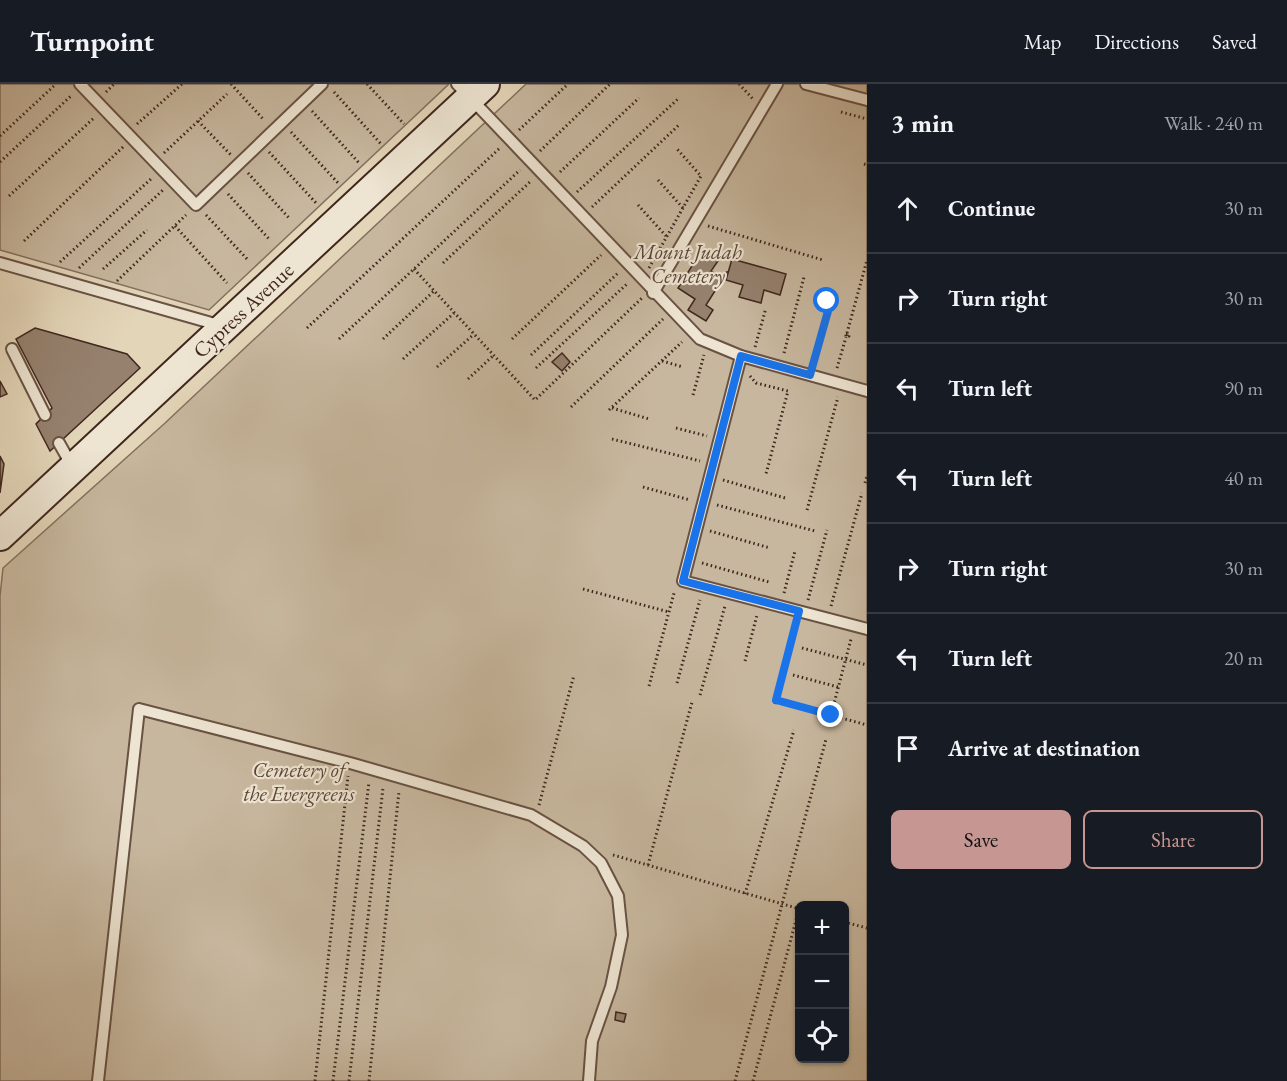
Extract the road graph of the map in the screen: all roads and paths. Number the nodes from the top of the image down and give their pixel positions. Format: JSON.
{"nodes":[{"id":1,"x":56,"y":84,"type":"edge"},
{"id":2,"x":182,"y":84,"type":"edge"},
{"id":3,"x":231,"y":84,"type":"edge"},
{"id":4,"x":322,"y":84,"type":"edge"},
{"id":5,"x":327,"y":84,"type":"edge"},
{"id":6,"x":367,"y":84,"type":"edge"},
{"id":7,"x":568,"y":84,"type":"edge"},
{"id":8,"x":610,"y":84,"type":"edge"},
{"id":9,"x":739,"y":84,"type":"edge"},
{"id":10,"x":777,"y":84,"type":"edge"},
{"id":11,"x":806,"y":84,"type":"edge"},
{"id":12,"x":81,"y":85,"type":"edge"},
{"id":13,"x":471,"y":89,"type":"edge"},
{"id":14,"x":227,"y":94,"type":"dead end"},
{"id":15,"x":639,"y":98,"type":"dead end"},
{"id":16,"x":679,"y":98,"type":"dead end"},
{"id":17,"x":867,"y":100,"type":"edge"},
{"id":18,"x":303,"y":102,"type":"junction"},
{"id":19,"x":104,"y":109,"type":"junction"},
{"id":20,"x":763,"y":109,"type":"junction"},
{"id":21,"x":841,"y":112,"type":"dead end"},
{"id":22,"x":867,"y":119,"type":"edge"},
{"id":23,"x":198,"y":121,"type":"junction"},
{"id":24,"x":404,"y":124,"type":"dead end"},
{"id":25,"x":680,"y":124,"type":"dead end"},
{"id":26,"x":277,"y":126,"type":"junction"},
{"id":27,"x":0,"y":136,"type":"edge"},
{"id":28,"x":129,"y":136,"type":"junction"},
{"id":29,"x":510,"y":138,"type":"junction"},
{"id":30,"x":260,"y":143,"type":"junction"},
{"id":31,"x":381,"y":144,"type":"dead end"},
{"id":32,"x":677,"y":149,"type":"dead end"},
{"id":33,"x":530,"y":160,"type":"junction"},
{"id":34,"x":0,"y":162,"type":"edge"},
{"id":35,"x":239,"y":163,"type":"junction"},
{"id":36,"x":359,"y":163,"type":"dead end"},
{"id":37,"x":158,"y":166,"type":"junction"},
{"id":38,"x":535,"y":178,"type":"dead end"},
{"id":39,"x":658,"y":180,"type":"dead end"},
{"id":40,"x":172,"y":181,"type":"junction"},
{"id":41,"x":550,"y":181,"type":"junction"},
{"id":42,"x":218,"y":184,"type":"junction"},
{"id":43,"x":339,"y":184,"type":"dead end"},
{"id":44,"x":9,"y":196,"type":"dead end"},
{"id":45,"x":568,"y":201,"type":"junction"},
{"id":46,"x":317,"y":204,"type":"dead end"},
{"id":47,"x":638,"y":205,"type":"dead end"},
{"id":48,"x":196,"y":206,"type":"junction"},
{"id":49,"x":683,"y":208,"type":"junction"},
{"id":50,"x":582,"y":216,"type":"junction"},
{"id":51,"x":289,"y":218,"type":"dead end"},
{"id":52,"x":695,"y":222,"type":"junction"},
{"id":53,"x":175,"y":226,"type":"junction"},
{"id":54,"x":147,"y":230,"type":"dead end"},
{"id":55,"x":666,"y":236,"type":"junction"},
{"id":56,"x":269,"y":239,"type":"dead end"},
{"id":57,"x":24,"y":241,"type":"dead end"},
{"id":58,"x":605,"y":252,"type":"dead end"},
{"id":59,"x":248,"y":260,"type":"dead end"},
{"id":60,"x":823,"y":260,"type":"dead end"},
{"id":61,"x":867,"y":260,"type":"edge"},
{"id":62,"x":60,"y":262,"type":"dead end"},
{"id":63,"x":0,"y":263,"type":"edge"},
{"id":64,"x":443,"y":263,"type":"dead end"},
{"id":65,"x":78,"y":268,"type":"dead end"},
{"id":66,"x":103,"y":269,"type":"dead end"},
{"id":67,"x":414,"y":269,"type":"junction"},
{"id":68,"x":621,"y":270,"type":"dead end"},
{"id":69,"x":645,"y":274,"type":"dead end"},
{"id":70,"x":804,"y":277,"type":"dead end"},
{"id":71,"x":631,"y":280,"type":"dead end"},
{"id":72,"x":116,"y":282,"type":"dead end"},
{"id":73,"x":227,"y":283,"type":"dead end"},
{"id":74,"x":434,"y":291,"type":"junction"},
{"id":75,"x":649,"y":294,"type":"junction"},
{"id":76,"x":830,"y":304,"type":"dead end"},
{"id":77,"x":766,"y":308,"type":"dead end"},
{"id":78,"x":454,"y":312,"type":"junction"},
{"id":79,"x":666,"y":317,"type":"dead end"},
{"id":80,"x":226,"y":327,"type":"junction"},
{"id":81,"x":307,"y":328,"type":"dead end"},
{"id":82,"x":474,"y":334,"type":"junction"},
{"id":83,"x":686,"y":338,"type":"dead end"},
{"id":84,"x":339,"y":339,"type":"dead end"},
{"id":85,"x":383,"y":339,"type":"dead end"},
{"id":86,"x":512,"y":339,"type":"dead end"},
{"id":87,"x":708,"y":342,"type":"junction"},
{"id":88,"x":12,"y":349,"type":"dead end"},
{"id":89,"x":494,"y":355,"type":"junction"},
{"id":90,"x":531,"y":355,"type":"dead end"},
{"id":91,"x":404,"y":359,"type":"dead end"},
{"id":92,"x":744,"y":359,"type":"junction"},
{"id":93,"x":662,"y":361,"type":"junction"},
{"id":94,"x":780,"y":366,"type":"junction"},
{"id":95,"x":683,"y":367,"type":"dead end"},
{"id":96,"x":437,"y":368,"type":"dead end"},
{"id":97,"x":536,"y":368,"type":"dead end"},
{"id":98,"x":810,"y":375,"type":"junction"},
{"id":99,"x":468,"y":379,"type":"dead end"},
{"id":100,"x":837,"y":383,"type":"junction"},
{"id":101,"x":867,"y":391,"type":"edge"},
{"id":102,"x":693,"y":395,"type":"dead end"},
{"id":103,"x":571,"y":407,"type":"dead end"},
{"id":104,"x":45,"y":415,"type":"dead end"},
{"id":105,"x":650,"y":419,"type":"dead end"},
{"id":106,"x":676,"y":428,"type":"dead end"},
{"id":107,"x":612,"y":439,"type":"dead end"},
{"id":108,"x":720,"y":439,"type":"junction"},
{"id":109,"x":59,"y":443,"type":"dead end"},
{"id":110,"x":713,"y":464,"type":"junction"},
{"id":111,"x":73,"y":469,"type":"junction"},
{"id":112,"x":766,"y":474,"type":"dead end"},
{"id":113,"x":710,"y":476,"type":"junction"},
{"id":114,"x":867,"y":476,"type":"edge"},
{"id":115,"x":865,"y":483,"type":"dead end"},
{"id":116,"x":643,"y":487,"type":"dead end"},
{"id":117,"x":862,"y":493,"type":"dead end"},
{"id":118,"x":784,"y":498,"type":"dead end"},
{"id":119,"x":703,"y":502,"type":"junction"},
{"id":120,"x":807,"y":510,"type":"dead end"},
{"id":121,"x":697,"y":527,"type":"junction"},
{"id":122,"x":827,"y":530,"type":"dead end"},
{"id":123,"x":815,"y":531,"type":"dead end"},
{"id":124,"x":0,"y":536,"type":"edge"},
{"id":125,"x":770,"y":548,"type":"dead end"},
{"id":126,"x":795,"y":551,"type":"dead end"},
{"id":127,"x":688,"y":560,"type":"junction"},
{"id":128,"x":769,"y":582,"type":"dead end"},
{"id":129,"x":704,"y":587,"type":"junction"},
{"id":130,"x":583,"y":589,"type":"dead end"},
{"id":131,"x":675,"y":591,"type":"dead end"},
{"id":132,"x":729,"y":593,"type":"junction"},
{"id":133,"x":760,"y":601,"type":"junction"},
{"id":134,"x":781,"y":607,"type":"junction"},
{"id":135,"x":669,"y":612,"type":"junction"},
{"id":136,"x":802,"y":612,"type":"junction"},
{"id":137,"x":828,"y":619,"type":"junction"},
{"id":138,"x":855,"y":626,"type":"junction"},
{"id":139,"x":867,"y":629,"type":"edge"},
{"id":140,"x":802,"y":648,"type":"dead end"},
{"id":141,"x":846,"y":659,"type":"junction"},
{"id":142,"x":745,"y":661,"type":"dead end"},
{"id":143,"x":867,"y":665,"type":"edge"},
{"id":144,"x":574,"y":675,"type":"dead end"},
{"id":145,"x":793,"y":675,"type":"dead end"},
{"id":146,"x":677,"y":683,"type":"dead end"},
{"id":147,"x":649,"y":686,"type":"dead end"},
{"id":148,"x":838,"y":687,"type":"junction"},
{"id":149,"x":700,"y":695,"type":"dead end"},
{"id":150,"x":692,"y":702,"type":"dead end"},
{"id":151,"x":831,"y":715,"type":"junction"},
{"id":152,"x":867,"y":725,"type":"edge"},
{"id":153,"x":794,"y":730,"type":"dead end"},
{"id":154,"x":826,"y":739,"type":"dead end"},
{"id":155,"x":350,"y":763,"type":"junction"},
{"id":156,"x":370,"y":769,"type":"junction"},
{"id":157,"x":384,"y":773,"type":"junction"},
{"id":158,"x":401,"y":777,"type":"junction"},
{"id":159,"x":536,"y":818,"type":"junction"},
{"id":160,"x":583,"y":846,"type":"junction"},
{"id":161,"x":648,"y":865,"type":"junction"},
{"id":162,"x":745,"y":894,"type":"junction"},
{"id":163,"x":782,"y":904,"type":"junction"},
{"id":164,"x":795,"y":908,"type":"edge"},
{"id":165,"x":849,"y":923,"type":"edge"},
{"id":166,"x":795,"y":924,"type":"edge"},
{"id":167,"x":867,"y":928,"type":"edge"},
{"id":168,"x":98,"y":1081,"type":"edge"},
{"id":169,"x":315,"y":1081,"type":"edge"},
{"id":170,"x":333,"y":1081,"type":"edge"},
{"id":171,"x":350,"y":1081,"type":"edge"},
{"id":172,"x":369,"y":1081,"type":"edge"},
{"id":173,"x":589,"y":1081,"type":"edge"},
{"id":174,"x":735,"y":1081,"type":"edge"},
{"id":175,"x":753,"y":1081,"type":"edge"}],
"edges":[{"from":1,"to":27,"type":"path"},
{"from":2,"to":28,"type":"path"},
{"from":3,"to":26,"type":"path"},
{"from":4,"to":18,"type":"lane"},
{"from":5,"to":31,"type":"path"},
{"from":6,"to":24,"type":"path"},
{"from":7,"to":29,"type":"path"},
{"from":8,"to":33,"type":"path"},
{"from":9,"to":20,"type":"path"},
{"from":10,"to":20,"type":"lane"},
{"from":11,"to":17,"type":"lane"},
{"from":12,"to":19,"type":"lane"},
{"from":12,"to":34,"type":"path"},
{"from":13,"to":29,"type":"lane"},
{"from":13,"to":80,"type":"street","name":"Cypress Avenue"},
{"from":14,"to":23,"type":"path"},
{"from":15,"to":41,"type":"path"},
{"from":16,"to":45,"type":"path"},
{"from":18,"to":26,"type":"lane"},
{"from":18,"to":36,"type":"path"},
{"from":19,"to":28,"type":"lane"},
{"from":19,"to":44,"type":"path"},
{"from":20,"to":52,"type":"lane"},
{"from":21,"to":22,"type":"path"},
{"from":23,"to":35,"type":"path"},
{"from":23,"to":37,"type":"path"},
{"from":25,"to":50,"type":"path"},
{"from":26,"to":30,"type":"lane"},
{"from":26,"to":43,"type":"path"},
{"from":28,"to":37,"type":"lane"},
{"from":28,"to":57,"type":"path"},
{"from":29,"to":33,"type":"lane"},
{"from":29,"to":81,"type":"path"},
{"from":30,"to":35,"type":"lane"},
{"from":30,"to":46,"type":"path"},
{"from":32,"to":49,"type":"path"},
{"from":33,"to":41,"type":"lane"},
{"from":33,"to":67,"type":"path"},
{"from":35,"to":42,"type":"lane"},
{"from":35,"to":51,"type":"path"},
{"from":37,"to":40,"type":"lane"},
{"from":37,"to":62,"type":"path"},
{"from":38,"to":64,"type":"path"},
{"from":39,"to":49,"type":"path"},
{"from":40,"to":48,"type":"lane"},
{"from":40,"to":65,"type":"path"},
{"from":41,"to":45,"type":"lane"},
{"from":42,"to":48,"type":"lane"},
{"from":42,"to":56,"type":"path"},
{"from":45,"to":50,"type":"lane"},
{"from":47,"to":55,"type":"path"},
{"from":48,"to":53,"type":"path"},
{"from":48,"to":59,"type":"path"},
{"from":49,"to":55,"type":"path"},
{"from":50,"to":75,"type":"lane"},
{"from":52,"to":60,"type":"path"},
{"from":52,"to":75,"type":"lane"},
{"from":53,"to":72,"type":"path"},
{"from":53,"to":73,"type":"path"},
{"from":54,"to":66,"type":"path"},
{"from":55,"to":69,"type":"path"},
{"from":58,"to":86,"type":"path"},
{"from":61,"to":100,"type":"path"},
{"from":63,"to":80,"type":"lane"},
{"from":67,"to":74,"type":"path"},
{"from":67,"to":84,"type":"path"},
{"from":68,"to":90,"type":"path"},
{"from":70,"to":94,"type":"path"},
{"from":71,"to":97,"type":"path"},
{"from":74,"to":78,"type":"path"},
{"from":74,"to":85,"type":"path"},
{"from":75,"to":87,"type":"lane"},
{"from":75,"to":89,"type":"path"},
{"from":76,"to":98,"type":"path"},
{"from":77,"to":92,"type":"path"},
{"from":78,"to":82,"type":"path"},
{"from":78,"to":91,"type":"path"},
{"from":79,"to":103,"type":"path"},
{"from":80,"to":111,"type":"street","name":"Cypress Avenue"},
{"from":82,"to":89,"type":"path"},
{"from":82,"to":96,"type":"path"},
{"from":83,"to":93,"type":"path"},
{"from":87,"to":92,"type":"lane"},
{"from":87,"to":102,"type":"path"},
{"from":88,"to":104,"type":"lane"},
{"from":89,"to":99,"type":"path"},
{"from":92,"to":94,"type":"lane"},
{"from":92,"to":108,"type":"lane"},
{"from":92,"to":112,"type":"path"},
{"from":93,"to":95,"type":"path"},
{"from":93,"to":105,"type":"path"},
{"from":94,"to":98,"type":"lane"},
{"from":98,"to":100,"type":"lane"},
{"from":100,"to":101,"type":"lane"},
{"from":100,"to":120,"type":"path"},
{"from":106,"to":108,"type":"path"},
{"from":107,"to":110,"type":"path"},
{"from":108,"to":110,"type":"lane"},
{"from":109,"to":111,"type":"lane"},
{"from":110,"to":113,"type":"lane"},
{"from":111,"to":124,"type":"street","name":"Cypress Avenue"},
{"from":113,"to":118,"type":"path"},
{"from":113,"to":119,"type":"lane"},
{"from":114,"to":115,"type":"path"},
{"from":116,"to":119,"type":"path"},
{"from":117,"to":137,"type":"path"},
{"from":119,"to":121,"type":"lane"},
{"from":119,"to":123,"type":"path"},
{"from":121,"to":125,"type":"path"},
{"from":121,"to":127,"type":"lane"},
{"from":122,"to":136,"type":"path"},
{"from":126,"to":134,"type":"path"},
{"from":127,"to":128,"type":"path"},
{"from":127,"to":129,"type":"lane"},
{"from":129,"to":132,"type":"lane"},
{"from":129,"to":146,"type":"path"},
{"from":130,"to":135,"type":"path"},
{"from":131,"to":135,"type":"path"},
{"from":132,"to":133,"type":"lane"},
{"from":132,"to":149,"type":"path"},
{"from":133,"to":134,"type":"lane"},
{"from":133,"to":142,"type":"path"},
{"from":134,"to":136,"type":"lane"},
{"from":135,"to":147,"type":"path"},
{"from":136,"to":137,"type":"lane"},
{"from":136,"to":151,"type":"path"},
{"from":137,"to":138,"type":"lane"},
{"from":138,"to":139,"type":"lane"},
{"from":138,"to":141,"type":"path"},
{"from":140,"to":141,"type":"path"},
{"from":141,"to":143,"type":"path"},
{"from":141,"to":148,"type":"path"},
{"from":144,"to":159,"type":"path"},
{"from":145,"to":148,"type":"path"},
{"from":148,"to":151,"type":"path"},
{"from":150,"to":161,"type":"path"},
{"from":151,"to":152,"type":"path"},
{"from":153,"to":162,"type":"path"},
{"from":154,"to":163,"type":"path"},
{"from":155,"to":156,"type":"lane"},
{"from":155,"to":168,"type":"lane"},
{"from":155,"to":169,"type":"path"},
{"from":156,"to":157,"type":"lane"},
{"from":156,"to":170,"type":"path"},
{"from":157,"to":158,"type":"lane"},
{"from":157,"to":171,"type":"path"},
{"from":158,"to":159,"type":"lane"},
{"from":158,"to":172,"type":"path"},
{"from":159,"to":160,"type":"lane"},
{"from":160,"to":161,"type":"path"},
{"from":160,"to":173,"type":"lane"},
{"from":161,"to":162,"type":"path"},
{"from":162,"to":163,"type":"path"},
{"from":163,"to":164,"type":"path"},
{"from":163,"to":174,"type":"path"},
{"from":165,"to":167,"type":"path"},
{"from":166,"to":175,"type":"path"}]}
